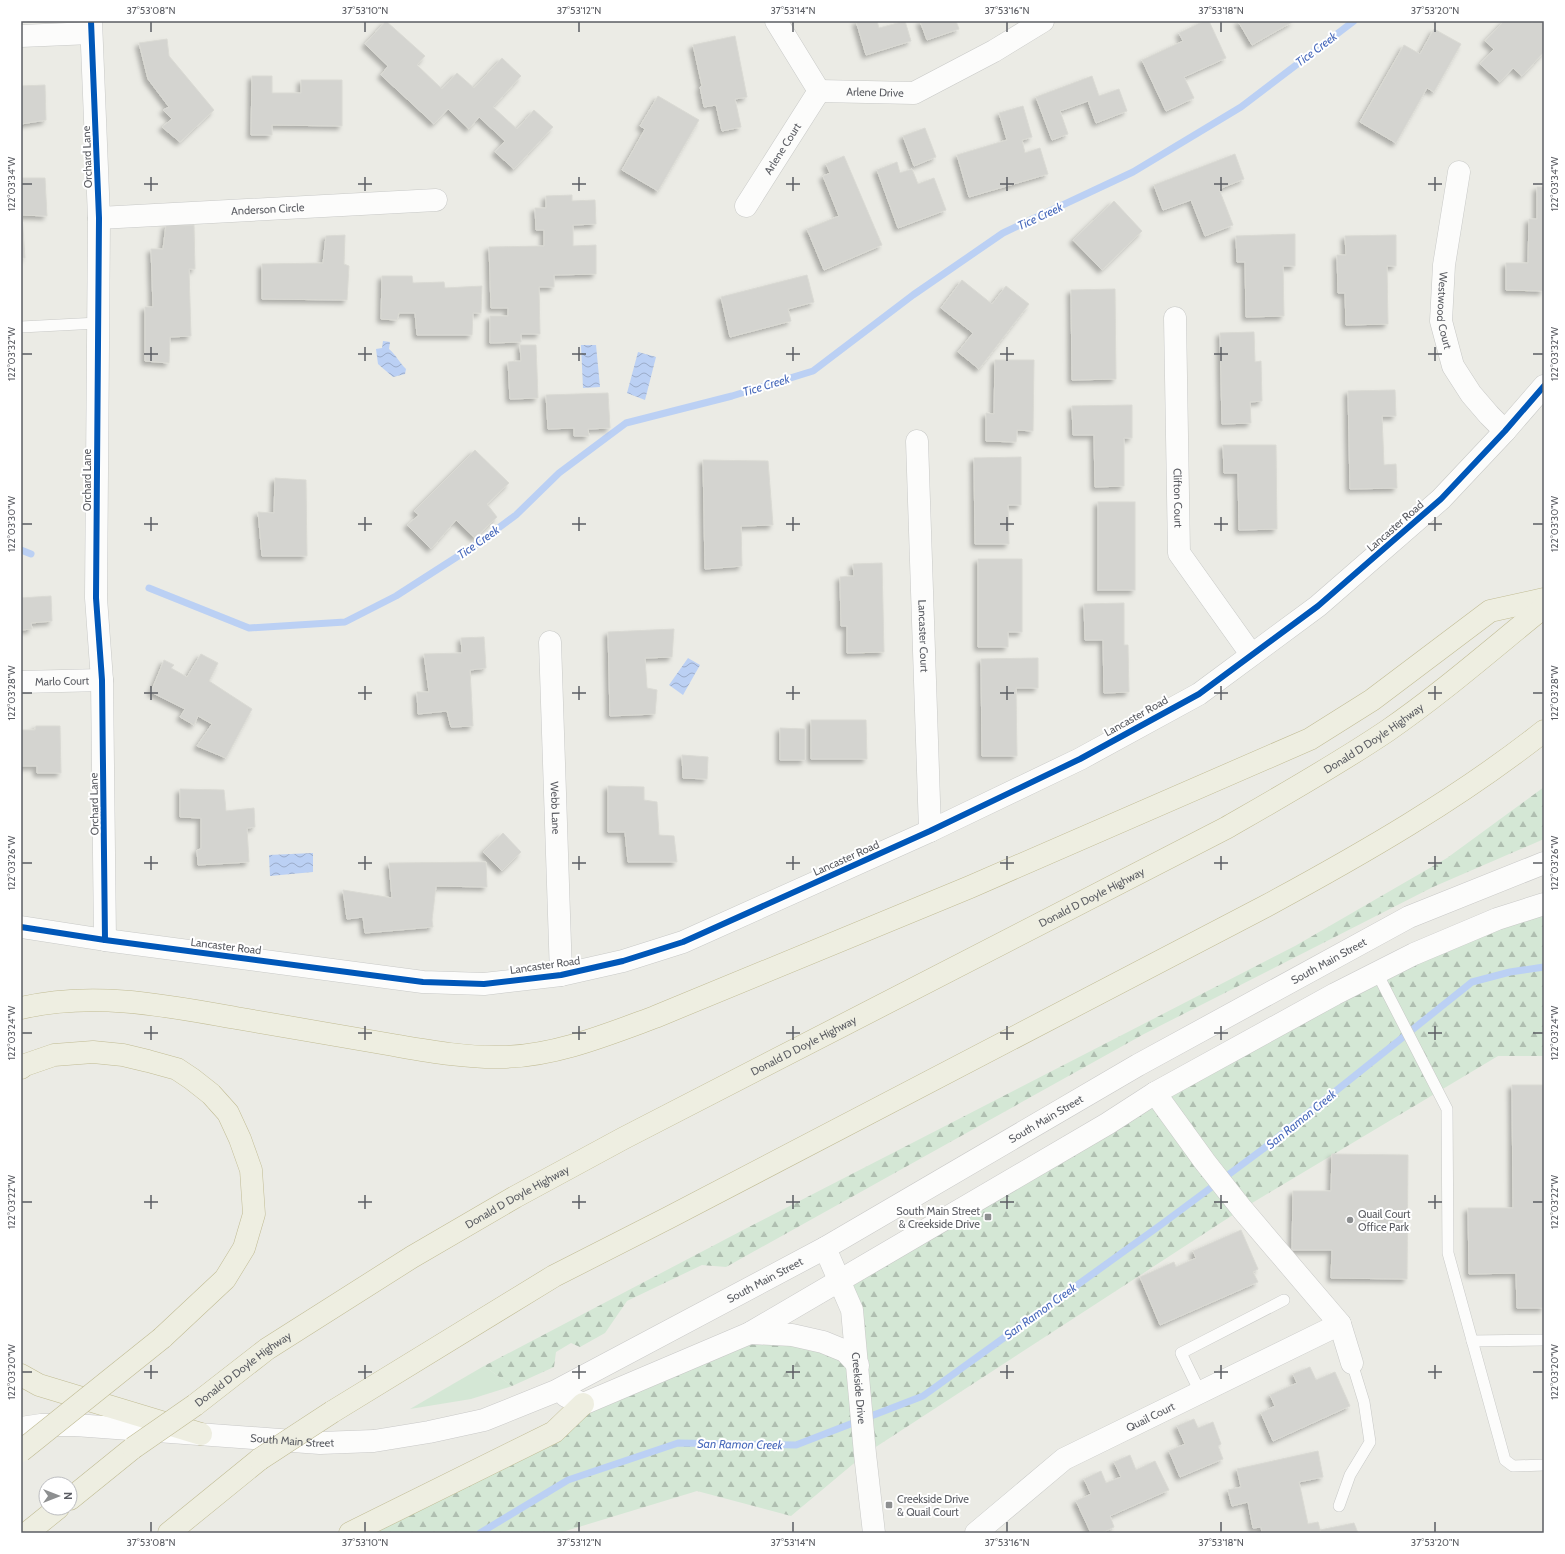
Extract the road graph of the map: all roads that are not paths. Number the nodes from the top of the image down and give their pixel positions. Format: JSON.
{"nodes":[{"id":1,"x":776,"y":21,"type":"edge"},
{"id":2,"x":1043,"y":21,"type":"edge"},
{"id":3,"x":91,"y":27,"type":"edge"},
{"id":4,"x":21,"y":36,"type":"edge"},
{"id":5,"x":819,"y":91,"type":"junction"},
{"id":6,"x":1459,"y":172,"type":"dead end"},
{"id":7,"x":436,"y":200,"type":"dead end"},
{"id":8,"x":746,"y":206,"type":"dead end"},
{"id":9,"x":99,"y":218,"type":"junction"},
{"id":10,"x":1175,"y":318,"type":"dead end"},
{"id":11,"x":98,"y":323,"type":"junction"},
{"id":12,"x":21,"y":327,"type":"edge"},
{"id":13,"x":1544,"y":386,"type":"edge"},
{"id":14,"x":1505,"y":431,"type":"junction"},
{"id":15,"x":917,"y":441,"type":"dead end"},
{"id":16,"x":1544,"y":599,"type":"edge"},
{"id":17,"x":1544,"y":607,"type":"edge"},
{"id":18,"x":550,"y":642,"type":"dead end"},
{"id":19,"x":1251,"y":654,"type":"junction"},
{"id":20,"x":102,"y":680,"type":"junction"},
{"id":21,"x":21,"y":682,"type":"edge"},
{"id":22,"x":1544,"y":731,"type":"edge"},
{"id":23,"x":930,"y":831,"type":"junction"},
{"id":24,"x":1544,"y":864,"type":"edge"},
{"id":25,"x":1544,"y":904,"type":"edge"},
{"id":26,"x":21,"y":927,"type":"edge"},
{"id":27,"x":105,"y":940,"type":"junction"},
{"id":28,"x":1377,"y":973,"type":"junction"},
{"id":29,"x":561,"y":975,"type":"junction"},
{"id":30,"x":21,"y":1008,"type":"edge"},
{"id":31,"x":21,"y":1068,"type":"edge"},
{"id":32,"x":1155,"y":1093,"type":"junction"},
{"id":33,"x":825,"y":1248,"type":"junction"},
{"id":34,"x":840,"y":1281,"type":"junction"},
{"id":35,"x":1284,"y":1300,"type":"dead end"},
{"id":36,"x":1340,"y":1324,"type":"junction"},
{"id":37,"x":750,"y":1333,"type":"junction"},
{"id":38,"x":1544,"y":1340,"type":"edge"},
{"id":39,"x":1472,"y":1341,"type":"junction"},
{"id":40,"x":1352,"y":1363,"type":"joint"},
{"id":41,"x":858,"y":1370,"type":"junction"},
{"id":42,"x":21,"y":1376,"type":"edge"},
{"id":43,"x":556,"y":1391,"type":"junction"},
{"id":44,"x":1200,"y":1392,"type":"junction"},
{"id":45,"x":583,"y":1404,"type":"junction"},
{"id":46,"x":21,"y":1428,"type":"edge"},
{"id":47,"x":201,"y":1434,"type":"junction"},
{"id":48,"x":21,"y":1451,"type":"edge"},
{"id":49,"x":1544,"y":1465,"type":"edge"},
{"id":50,"x":78,"y":1493,"type":"edge"},
{"id":51,"x":1338,"y":1506,"type":"dead end"},
{"id":52,"x":48,"y":1516,"type":"edge"},
{"id":53,"x":27,"y":1533,"type":"edge"},
{"id":54,"x":168,"y":1533,"type":"edge"},
{"id":55,"x":350,"y":1533,"type":"edge"},
{"id":56,"x":874,"y":1533,"type":"edge"},
{"id":57,"x":976,"y":1533,"type":"edge"}],
"edges":[{"from":1,"to":5,"type":"street"},
{"from":2,"to":5,"type":"street","name":"Arlene Drive"},
{"from":3,"to":4,"type":"street"},
{"from":3,"to":9,"type":"street","name":"Orchard Lane"},
{"from":5,"to":8,"type":"street","name":"Arlene Court"},
{"from":6,"to":14,"type":"street","name":"Westwood Court"},
{"from":7,"to":9,"type":"street","name":"Anderson Circle"},
{"from":9,"to":11,"type":"street","name":"Orchard Lane"},
{"from":10,"to":19,"type":"street","name":"Clifton Court"},
{"from":11,"to":12,"type":"lane"},
{"from":11,"to":20,"type":"street","name":"Orchard Lane"},
{"from":13,"to":14,"type":"street","name":"Lancaster Road"},
{"from":14,"to":19,"type":"street","name":"Lancaster Road"},
{"from":15,"to":23,"type":"street","name":"Lancaster Court"},
{"from":16,"to":30,"type":"highway"},
{"from":17,"to":50,"type":"highway","name":"Donald D Doyle Highway","bridge":true},
{"from":18,"to":29,"type":"street","name":"Webb Lane"},
{"from":19,"to":23,"type":"street","name":"Lancaster Road"},
{"from":20,"to":21,"type":"street","name":"Marlo Court"},
{"from":20,"to":27,"type":"street","name":"Orchard Lane"},
{"from":22,"to":54,"type":"highway","bridge":true},
{"from":23,"to":29,"type":"street","name":"Lancaster Road"},
{"from":24,"to":33,"type":"street","name":"South Main Street"},
{"from":25,"to":28,"type":"street"},
{"from":26,"to":27,"type":"street","name":"Lancaster Road"},
{"from":27,"to":29,"type":"street","name":"Lancaster Road"},
{"from":28,"to":32,"type":"street"},
{"from":28,"to":39,"type":"lane"},
{"from":31,"to":48,"type":"highway","bridge":true},
{"from":32,"to":34,"type":"street"},
{"from":32,"to":36,"type":"street"},
{"from":33,"to":34,"type":"street","name":"Creekside Drive"},
{"from":33,"to":43,"type":"street","name":"South Main Street"},
{"from":34,"to":37,"type":"street"},
{"from":34,"to":41,"type":"street","name":"Creekside Drive"},
{"from":35,"to":44,"type":"lane"},
{"from":36,"to":40,"type":"street"},
{"from":36,"to":44,"type":"street","name":"Quail Court"},
{"from":37,"to":41,"type":"street"},
{"from":37,"to":45,"type":"street"},
{"from":38,"to":39,"type":"lane"},
{"from":39,"to":49,"type":"lane"},
{"from":40,"to":51,"type":"lane"},
{"from":41,"to":56,"type":"street","name":"Creekside Drive"},
{"from":42,"to":47,"type":"highway"},
{"from":43,"to":45,"type":"street"},
{"from":43,"to":47,"type":"street","name":"South Main Street"},
{"from":44,"to":57,"type":"street","name":"Quail Court"},
{"from":45,"to":55,"type":"highway"},
{"from":46,"to":47,"type":"street","name":"South Main Street"},
{"from":52,"to":53,"type":"highway"}]}
